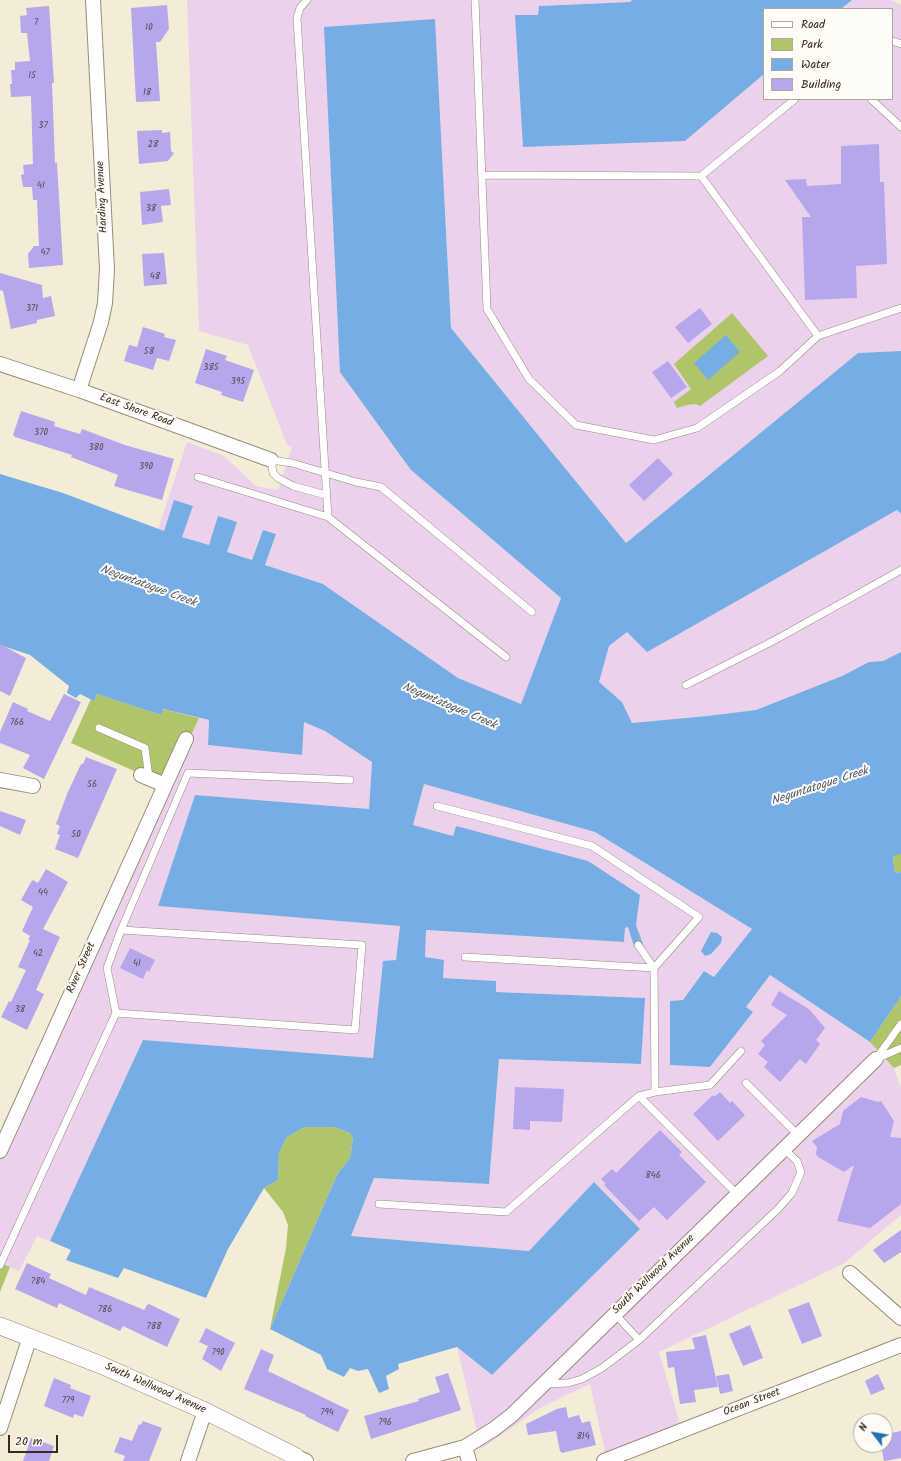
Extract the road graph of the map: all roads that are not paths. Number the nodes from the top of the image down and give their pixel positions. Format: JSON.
{"nodes":[{"id":1,"x":93,"y":0,"type":"edge"},
{"id":2,"x":304,"y":0,"type":"edge"},
{"id":3,"x":475,"y":0,"type":"edge"},
{"id":4,"x":794,"y":100,"type":"edge"},
{"id":5,"x":872,"y":100,"type":"edge"},
{"id":6,"x":901,"y":127,"type":"edge"},
{"id":7,"x":482,"y":175,"type":"junction"},
{"id":8,"x":701,"y":176,"type":"junction"},
{"id":9,"x":901,"y":308,"type":"edge"},
{"id":10,"x":818,"y":336,"type":"junction"},
{"id":11,"x":0,"y":364,"type":"edge"},
{"id":12,"x":80,"y":390,"type":"junction"},
{"id":13,"x":271,"y":460,"type":"junction"},
{"id":14,"x":324,"y":473,"type":"junction"},
{"id":15,"x":198,"y":477,"type":"dead end"},
{"id":16,"x":326,"y":495,"type":"junction"},
{"id":17,"x":328,"y":517,"type":"junction"},
{"id":18,"x":901,"y":570,"type":"edge"},
{"id":19,"x":532,"y":612,"type":"dead end"},
{"id":20,"x":506,"y":657,"type":"dead end"},
{"id":21,"x":686,"y":685,"type":"dead end"},
{"id":22,"x":99,"y":728,"type":"dead end"},
{"id":23,"x":186,"y":739,"type":"dead end"},
{"id":24,"x":145,"y":777,"type":"joint"},
{"id":25,"x":0,"y":780,"type":"edge"},
{"id":26,"x":350,"y":780,"type":"dead end"},
{"id":27,"x":165,"y":785,"type":"junction"},
{"id":28,"x":33,"y":786,"type":"dead end"},
{"id":29,"x":437,"y":806,"type":"dead end"},
{"id":30,"x":121,"y":930,"type":"junction"},
{"id":31,"x":638,"y":944,"type":"dead end"},
{"id":32,"x":465,"y":957,"type":"dead end"},
{"id":33,"x":654,"y":968,"type":"junction"},
{"id":34,"x":116,"y":1013,"type":"junction"},
{"id":35,"x":901,"y":1024,"type":"edge"},
{"id":36,"x":901,"y":1048,"type":"edge"},
{"id":37,"x":741,"y":1051,"type":"dead end"},
{"id":38,"x":876,"y":1058,"type":"junction"},
{"id":39,"x":746,"y":1083,"type":"dead end"},
{"id":40,"x":655,"y":1092,"type":"junction"},
{"id":41,"x":639,"y":1096,"type":"junction"},
{"id":42,"x":798,"y":1135,"type":"junction"},
{"id":43,"x":784,"y":1149,"type":"junction"},
{"id":44,"x":0,"y":1151,"type":"edge"},
{"id":45,"x":737,"y":1194,"type":"junction"},
{"id":46,"x":379,"y":1204,"type":"dead end"},
{"id":47,"x":0,"y":1266,"type":"edge"},
{"id":48,"x":850,"y":1273,"type":"dead end"},
{"id":49,"x":614,"y":1314,"type":"junction"},
{"id":50,"x":901,"y":1318,"type":"edge"},
{"id":51,"x":0,"y":1326,"type":"edge"},
{"id":52,"x":30,"y":1337,"type":"junction"},
{"id":53,"x":639,"y":1340,"type":"junction"},
{"id":54,"x":901,"y":1345,"type":"edge"},
{"id":55,"x":544,"y":1384,"type":"junction"},
{"id":56,"x":205,"y":1411,"type":"junction"},
{"id":57,"x":0,"y":1428,"type":"edge"},
{"id":58,"x":464,"y":1447,"type":"junction"},
{"id":59,"x":299,"y":1459,"type":"edge"},
{"id":60,"x":188,"y":1461,"type":"edge"},
{"id":61,"x":414,"y":1461,"type":"edge"},
{"id":62,"x":469,"y":1461,"type":"edge"},
{"id":63,"x":604,"y":1461,"type":"edge"}],
"edges":[{"from":1,"to":12,"type":"street","name":"Harding Avenue"},
{"from":2,"to":14,"type":"lane"},
{"from":3,"to":7,"type":"lane"},
{"from":4,"to":8,"type":"lane"},
{"from":5,"to":6,"type":"lane"},
{"from":7,"to":8,"type":"lane"},
{"from":7,"to":10,"type":"lane"},
{"from":8,"to":10,"type":"lane"},
{"from":9,"to":10,"type":"lane"},
{"from":11,"to":12,"type":"street","name":"East Shore Road"},
{"from":12,"to":13,"type":"street","name":"East Shore Road"},
{"from":13,"to":14,"type":"lane"},
{"from":13,"to":16,"type":"lane"},
{"from":14,"to":16,"type":"lane"},
{"from":14,"to":19,"type":"lane"},
{"from":15,"to":17,"type":"lane"},
{"from":16,"to":17,"type":"lane"},
{"from":17,"to":20,"type":"lane"},
{"from":18,"to":21,"type":"lane"},
{"from":22,"to":24,"type":"lane"},
{"from":23,"to":27,"type":"street","name":"River Street"},
{"from":24,"to":27,"type":"street"},
{"from":25,"to":28,"type":"street"},
{"from":26,"to":30,"type":"lane"},
{"from":27,"to":44,"type":"street","name":"River Street"},
{"from":29,"to":33,"type":"lane"},
{"from":30,"to":34,"type":"lane"},
{"from":30,"to":34,"type":"lane"},
{"from":31,"to":33,"type":"lane"},
{"from":32,"to":33,"type":"lane"},
{"from":33,"to":40,"type":"lane"},
{"from":34,"to":47,"type":"lane"},
{"from":35,"to":38,"type":"lane"},
{"from":36,"to":38,"type":"lane"},
{"from":37,"to":40,"type":"lane"},
{"from":38,"to":42,"type":"street","name":"South Wellwood Avenue"},
{"from":39,"to":42,"type":"lane"},
{"from":40,"to":41,"type":"lane"},
{"from":41,"to":45,"type":"lane"},
{"from":41,"to":46,"type":"lane"},
{"from":42,"to":43,"type":"street","name":"South Wellwood Avenue"},
{"from":43,"to":45,"type":"street","name":"South Wellwood Avenue"},
{"from":43,"to":53,"type":"lane"},
{"from":45,"to":49,"type":"street","name":"South Wellwood Avenue"},
{"from":48,"to":50,"type":"street"},
{"from":49,"to":53,"type":"lane"},
{"from":49,"to":55,"type":"street","name":"South Wellwood Avenue"},
{"from":51,"to":52,"type":"street","name":"South Wellwood Avenue"},
{"from":52,"to":56,"type":"street","name":"South Wellwood Avenue"},
{"from":52,"to":57,"type":"street"},
{"from":53,"to":55,"type":"lane"},
{"from":54,"to":63,"type":"street","name":"Ocean Street"},
{"from":55,"to":58,"type":"street","name":"South Wellwood Avenue"},
{"from":56,"to":59,"type":"street","name":"South Wellwood Avenue"},
{"from":56,"to":60,"type":"street"},
{"from":58,"to":61,"type":"street","name":"South Wellwood Avenue"},
{"from":58,"to":62,"type":"street"}]}
